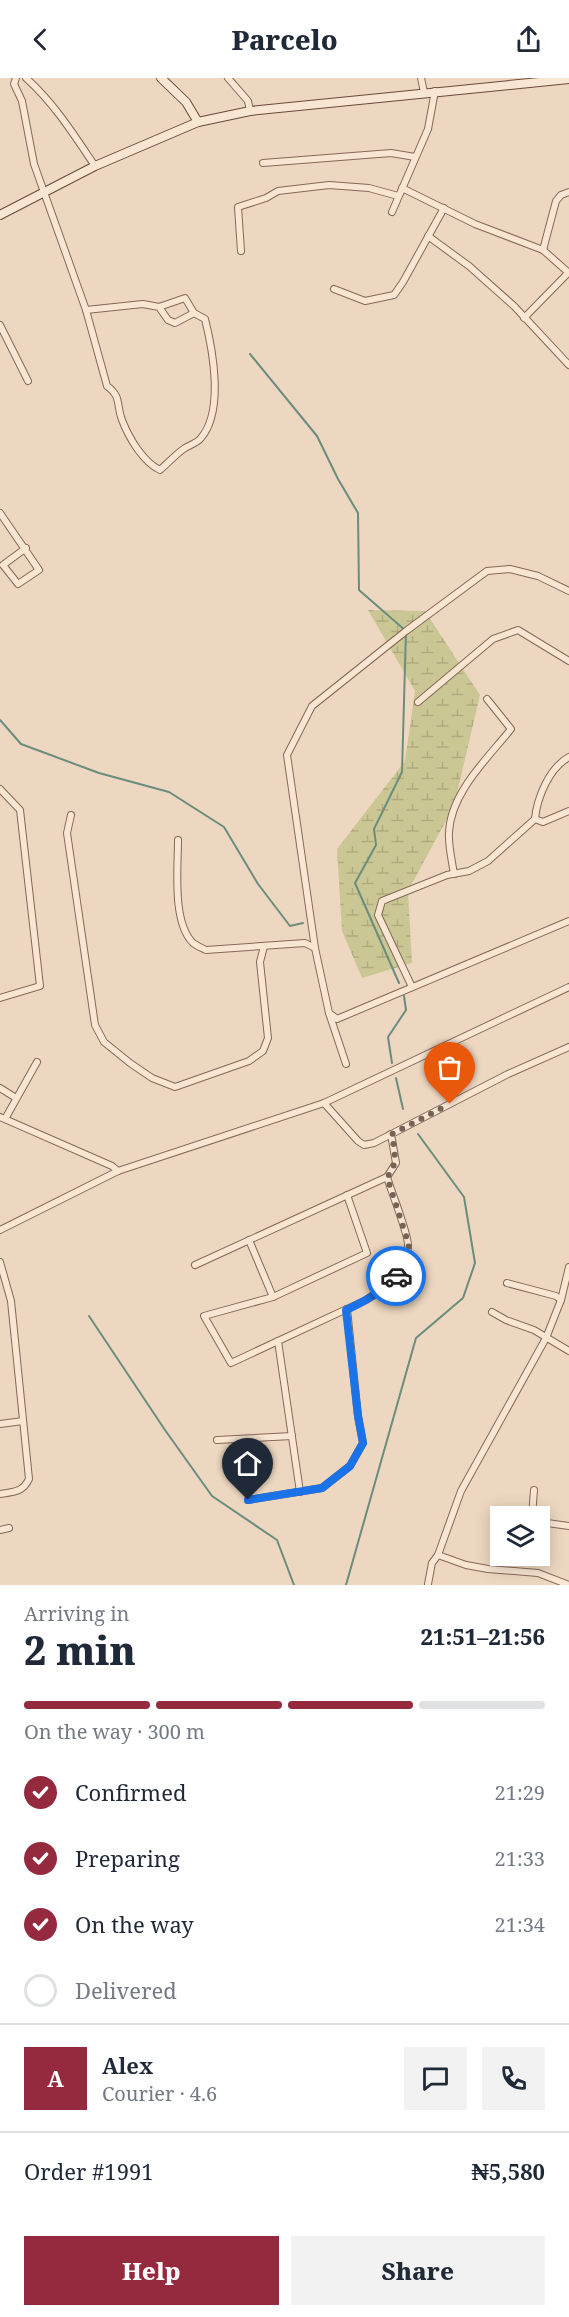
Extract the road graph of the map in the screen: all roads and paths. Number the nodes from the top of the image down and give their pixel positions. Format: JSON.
{"nodes":[{"id":1,"x":14,"y":78,"type":"edge"},
{"id":2,"x":26,"y":78,"type":"edge"},
{"id":3,"x":161,"y":78,"type":"edge"},
{"id":4,"x":228,"y":78,"type":"edge"},
{"id":5,"x":421,"y":78,"type":"edge"},
{"id":6,"x":569,"y":79,"type":"edge"},
{"id":7,"x":435,"y":91,"type":"junction"},
{"id":8,"x":424,"y":92,"type":"junction"},
{"id":9,"x":250,"y":111,"type":"junction"},
{"id":10,"x":198,"y":122,"type":"junction"},
{"id":11,"x":415,"y":157,"type":"junction"},
{"id":12,"x":263,"y":163,"type":"dead end"},
{"id":13,"x":95,"y":166,"type":"junction"},
{"id":14,"x":402,"y":188,"type":"junction"},
{"id":15,"x":44,"y":192,"type":"junction"},
{"id":16,"x":569,"y":192,"type":"edge"},
{"id":17,"x":398,"y":196,"type":"junction"},
{"id":18,"x":444,"y":208,"type":"junction"},
{"id":19,"x":392,"y":212,"type":"dead end"},
{"id":20,"x":0,"y":215,"type":"edge"},
{"id":21,"x":428,"y":236,"type":"junction"},
{"id":22,"x":543,"y":250,"type":"junction"},
{"id":23,"x":241,"y":251,"type":"dead end"},
{"id":24,"x":569,"y":273,"type":"edge"},
{"id":25,"x":334,"y":290,"type":"dead end"},
{"id":26,"x":159,"y":307,"type":"junction"},
{"id":27,"x":86,"y":310,"type":"junction"},
{"id":28,"x":194,"y":313,"type":"junction"},
{"id":29,"x":524,"y":318,"type":"junction"},
{"id":30,"x":0,"y":324,"type":"edge"},
{"id":31,"x":569,"y":365,"type":"edge"},
{"id":32,"x":28,"y":381,"type":"dead end"},
{"id":33,"x":0,"y":513,"type":"edge"},
{"id":34,"x":26,"y":548,"type":"junction"},
{"id":35,"x":569,"y":591,"type":"edge"},
{"id":36,"x":569,"y":661,"type":"edge"},
{"id":37,"x":488,"y":699,"type":"dead end"},
{"id":38,"x":418,"y":702,"type":"dead end"},
{"id":39,"x":569,"y":757,"type":"edge"},
{"id":40,"x":0,"y":789,"type":"edge"},
{"id":41,"x":569,"y":811,"type":"edge"},
{"id":42,"x":71,"y":814,"type":"dead end"},
{"id":43,"x":535,"y":819,"type":"junction"},
{"id":44,"x":178,"y":840,"type":"dead end"},
{"id":45,"x":454,"y":874,"type":"junction"},
{"id":46,"x":569,"y":921,"type":"edge"},
{"id":47,"x":264,"y":946,"type":"junction"},
{"id":48,"x":315,"y":948,"type":"junction"},
{"id":49,"x":412,"y":987,"type":"junction"},
{"id":50,"x":569,"y":987,"type":"edge"},
{"id":51,"x":0,"y":998,"type":"edge"},
{"id":52,"x":329,"y":1013,"type":"junction"},
{"id":53,"x":569,"y":1047,"type":"edge"},
{"id":54,"x":36,"y":1062,"type":"dead end"},
{"id":55,"x":346,"y":1064,"type":"dead end"},
{"id":56,"x":0,"y":1088,"type":"edge"},
{"id":57,"x":16,"y":1098,"type":"junction"},
{"id":58,"x":324,"y":1103,"type":"junction"},
{"id":59,"x":2,"y":1118,"type":"edge"},
{"id":60,"x":392,"y":1134,"type":"junction"},
{"id":61,"x":118,"y":1171,"type":"junction"},
{"id":62,"x":387,"y":1177,"type":"junction"},
{"id":63,"x":347,"y":1195,"type":"junction"},
{"id":64,"x":0,"y":1230,"type":"edge"},
{"id":65,"x":249,"y":1240,"type":"junction"},
{"id":66,"x":0,"y":1262,"type":"edge"},
{"id":67,"x":195,"y":1265,"type":"dead end"},
{"id":68,"x":569,"y":1267,"type":"edge"},
{"id":69,"x":507,"y":1283,"type":"dead end"},
{"id":70,"x":273,"y":1297,"type":"junction"},
{"id":71,"x":561,"y":1300,"type":"junction"},
{"id":72,"x":346,"y":1310,"type":"junction"},
{"id":73,"x":492,"y":1312,"type":"dead end"},
{"id":74,"x":546,"y":1338,"type":"junction"},
{"id":75,"x":278,"y":1341,"type":"junction"},
{"id":76,"x":569,"y":1351,"type":"edge"},
{"id":77,"x":23,"y":1421,"type":"junction"},
{"id":78,"x":0,"y":1424,"type":"edge"},
{"id":79,"x":292,"y":1436,"type":"junction"},
{"id":80,"x":217,"y":1440,"type":"dead end"},
{"id":81,"x":534,"y":1490,"type":"dead end"},
{"id":82,"x":300,"y":1492,"type":"junction"},
{"id":83,"x":0,"y":1494,"type":"edge"},
{"id":84,"x":248,"y":1500,"type":"dead end"},
{"id":85,"x":533,"y":1506,"type":"edge"},
{"id":86,"x":550,"y":1523,"type":"edge"},
{"id":87,"x":569,"y":1526,"type":"edge"},
{"id":88,"x":9,"y":1528,"type":"dead end"},
{"id":89,"x":0,"y":1530,"type":"edge"},
{"id":90,"x":438,"y":1555,"type":"junction"},
{"id":91,"x":428,"y":1584,"type":"edge"},
{"id":92,"x":569,"y":1585,"type":"edge"}],
"edges":[{"from":1,"to":15,"type":"street"},
{"from":2,"to":13,"type":"street"},
{"from":3,"to":10,"type":"main road"},
{"from":4,"to":9,"type":"street"},
{"from":5,"to":8,"type":"street"},
{"from":6,"to":7,"type":"main road"},
{"from":7,"to":8,"type":"main road"},
{"from":7,"to":11,"type":"street"},
{"from":8,"to":9,"type":"main road"},
{"from":9,"to":10,"type":"main road"},
{"from":10,"to":13,"type":"main road"},
{"from":11,"to":12,"type":"street"},
{"from":11,"to":14,"type":"street"},
{"from":13,"to":15,"type":"main road"},
{"from":14,"to":17,"type":"street"},
{"from":14,"to":18,"type":"street"},
{"from":15,"to":20,"type":"main road"},
{"from":15,"to":27,"type":"street"},
{"from":16,"to":22,"type":"street"},
{"from":17,"to":19,"type":"street"},
{"from":17,"to":23,"type":"street"},
{"from":18,"to":21,"type":"street"},
{"from":18,"to":22,"type":"street"},
{"from":21,"to":25,"type":"street"},
{"from":21,"to":29,"type":"street"},
{"from":22,"to":24,"type":"street"},
{"from":24,"to":29,"type":"street"},
{"from":26,"to":27,"type":"street"},
{"from":26,"to":28,"type":"street"},
{"from":26,"to":28,"type":"street"},
{"from":27,"to":28,"type":"street"},
{"from":29,"to":31,"type":"street"},
{"from":30,"to":32,"type":"street"},
{"from":33,"to":34,"type":"street"},
{"from":34,"to":34,"type":"street"},
{"from":35,"to":48,"type":"street"},
{"from":36,"to":38,"type":"street"},
{"from":37,"to":45,"type":"street"},
{"from":39,"to":43,"type":"street"},
{"from":40,"to":51,"type":"street"},
{"from":41,"to":43,"type":"street"},
{"from":42,"to":47,"type":"street"},
{"from":43,"to":45,"type":"street"},
{"from":44,"to":47,"type":"street"},
{"from":45,"to":49,"type":"street"},
{"from":46,"to":49,"type":"street"},
{"from":47,"to":48,"type":"street"},
{"from":48,"to":52,"type":"street"},
{"from":49,"to":52,"type":"street"},
{"from":50,"to":58,"type":"street"},
{"from":52,"to":55,"type":"street"},
{"from":53,"to":60,"type":"street"},
{"from":54,"to":57,"type":"street"},
{"from":56,"to":57,"type":"street"},
{"from":57,"to":59,"type":"street"},
{"from":58,"to":60,"type":"street"},
{"from":58,"to":61,"type":"street"},
{"from":59,"to":61,"type":"street"},
{"from":60,"to":62,"type":"street"},
{"from":61,"to":64,"type":"street"},
{"from":62,"to":63,"type":"street"},
{"from":62,"to":72,"type":"street"},
{"from":63,"to":65,"type":"street"},
{"from":63,"to":70,"type":"street"},
{"from":65,"to":67,"type":"street"},
{"from":65,"to":70,"type":"street"},
{"from":66,"to":77,"type":"street"},
{"from":68,"to":71,"type":"street"},
{"from":69,"to":71,"type":"street"},
{"from":70,"to":75,"type":"street"},
{"from":71,"to":74,"type":"street"},
{"from":72,"to":75,"type":"street"},
{"from":72,"to":82,"type":"street"},
{"from":73,"to":74,"type":"street"},
{"from":74,"to":76,"type":"street"},
{"from":74,"to":90,"type":"street"},
{"from":75,"to":79,"type":"street"},
{"from":77,"to":78,"type":"street"},
{"from":77,"to":83,"type":"street"},
{"from":79,"to":80,"type":"street"},
{"from":79,"to":82,"type":"street"},
{"from":81,"to":85,"type":"street"},
{"from":82,"to":84,"type":"street"},
{"from":86,"to":87,"type":"street"},
{"from":88,"to":89,"type":"street"},
{"from":90,"to":91,"type":"street"},
{"from":90,"to":92,"type":"street"}]}
